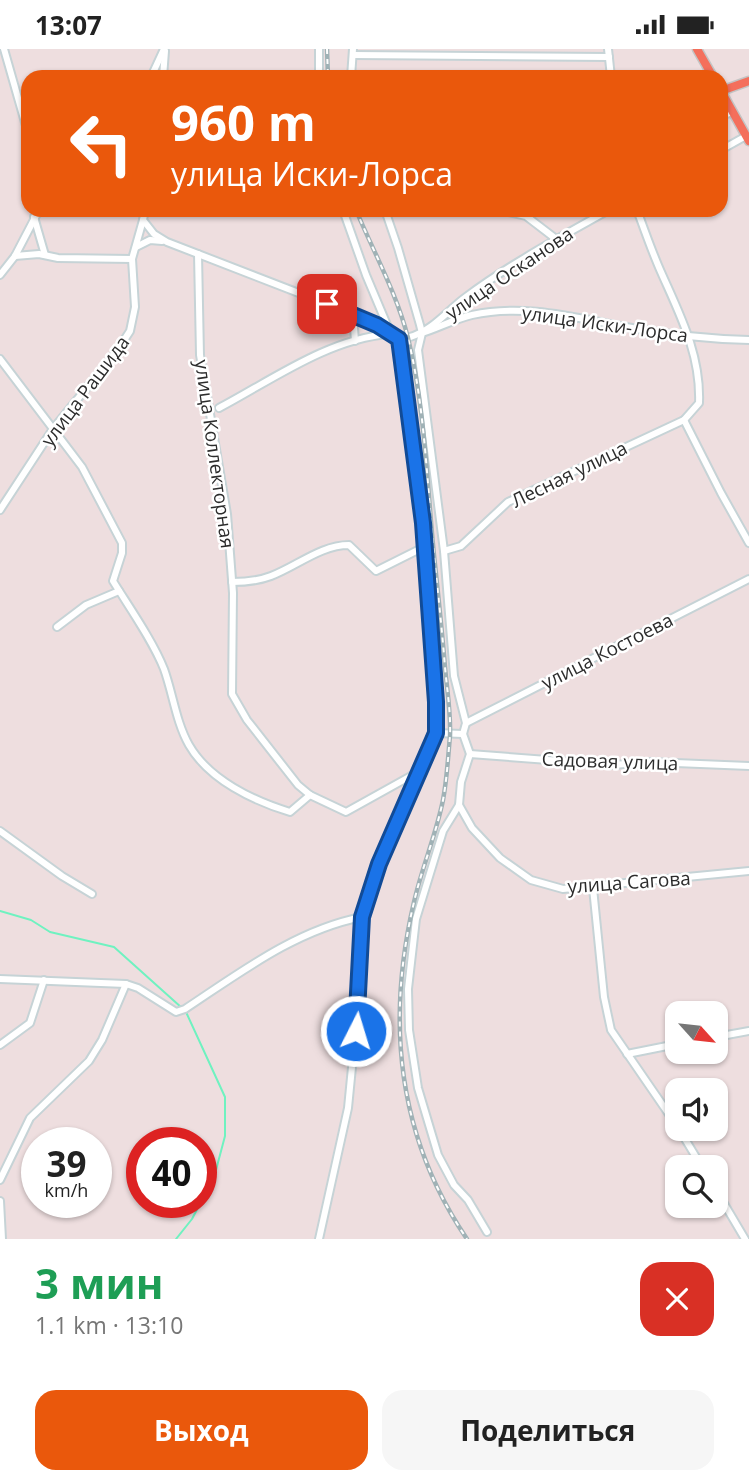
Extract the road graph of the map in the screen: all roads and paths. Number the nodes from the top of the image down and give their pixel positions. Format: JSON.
{"nodes":[{"id":1,"x":4,"y":49,"type":"edge"},
{"id":2,"x":165,"y":49,"type":"edge"},
{"id":3,"x":319,"y":49,"type":"edge"},
{"id":4,"x":608,"y":49,"type":"edge"},
{"id":5,"x":697,"y":49,"type":"edge"},
{"id":6,"x":353,"y":52,"type":"edge"},
{"id":7,"x":609,"y":57,"type":"junction"},
{"id":8,"x":154,"y":70,"type":"edge"},
{"id":9,"x":164,"y":70,"type":"edge"},
{"id":10,"x":319,"y":70,"type":"edge"},
{"id":11,"x":352,"y":70,"type":"edge"},
{"id":12,"x":610,"y":70,"type":"edge"},
{"id":13,"x":709,"y":70,"type":"edge"},
{"id":14,"x":749,"y":81,"type":"edge"},
{"id":15,"x":728,"y":88,"type":"edge"},
{"id":16,"x":728,"y":103,"type":"edge"},
{"id":17,"x":21,"y":109,"type":"edge"},
{"id":18,"x":733,"y":112,"type":"junction"},
{"id":19,"x":728,"y":114,"type":"edge"},
{"id":20,"x":748,"y":139,"type":"edge"},
{"id":21,"x":728,"y":147,"type":"edge"},
{"id":22,"x":34,"y":217,"type":"joint"},
{"id":23,"x":144,"y":217,"type":"edge"},
{"id":24,"x":345,"y":217,"type":"edge"},
{"id":25,"x":387,"y":217,"type":"edge"},
{"id":26,"x":527,"y":217,"type":"edge"},
{"id":27,"x":596,"y":217,"type":"edge"},
{"id":28,"x":640,"y":217,"type":"edge"},
{"id":29,"x":143,"y":220,"type":"junction"},
{"id":30,"x":556,"y":239,"type":"junction"},
{"id":31,"x":167,"y":242,"type":"junction"},
{"id":32,"x":136,"y":248,"type":"junction"},
{"id":33,"x":198,"y":254,"type":"junction"},
{"id":34,"x":45,"y":255,"type":"junction"},
{"id":35,"x":15,"y":256,"type":"junction"},
{"id":36,"x":132,"y":259,"type":"junction"},
{"id":37,"x":0,"y":275,"type":"edge"},
{"id":38,"x":353,"y":314,"type":"junction"},
{"id":39,"x":385,"y":318,"type":"junction"},
{"id":40,"x":377,"y":325,"type":"junction"},
{"id":41,"x":391,"y":334,"type":"junction"},
{"id":42,"x":422,"y":334,"type":"junction"},
{"id":43,"x":690,"y":335,"type":"junction"},
{"id":44,"x":405,"y":338,"type":"junction"},
{"id":45,"x":749,"y":340,"type":"edge"},
{"id":46,"x":355,"y":341,"type":"junction"},
{"id":47,"x":0,"y":359,"type":"edge"},
{"id":48,"x":219,"y":408,"type":"dead end"},
{"id":49,"x":684,"y":420,"type":"junction"},
{"id":50,"x":53,"y":429,"type":"junction"},
{"id":51,"x":0,"y":510,"type":"edge"},
{"id":52,"x":749,"y":543,"type":"edge"},
{"id":53,"x":424,"y":547,"type":"junction"},
{"id":54,"x":444,"y":551,"type":"junction"},
{"id":55,"x":749,"y":579,"type":"edge"},
{"id":56,"x":232,"y":582,"type":"junction"},
{"id":57,"x":119,"y":591,"type":"junction"},
{"id":58,"x":57,"y":627,"type":"dead end"},
{"id":59,"x":466,"y":723,"type":"junction"},
{"id":60,"x":436,"y":733,"type":"junction"},
{"id":61,"x":463,"y":734,"type":"junction"},
{"id":62,"x":470,"y":754,"type":"junction"},
{"id":63,"x":749,"y":766,"type":"edge"},
{"id":64,"x":418,"y":772,"type":"junction"},
{"id":65,"x":310,"y":795,"type":"junction"},
{"id":66,"x":459,"y":805,"type":"junction"},
{"id":67,"x":0,"y":831,"type":"edge"},
{"id":68,"x":749,"y":871,"type":"edge"},
{"id":69,"x":593,"y":888,"type":"junction"},
{"id":70,"x":92,"y":894,"type":"dead end"},
{"id":71,"x":362,"y":917,"type":"junction"},
{"id":72,"x":0,"y":979,"type":"edge"},
{"id":73,"x":44,"y":981,"type":"junction"},
{"id":74,"x":127,"y":984,"type":"junction"},
{"id":75,"x":749,"y":1031,"type":"edge"},
{"id":76,"x":728,"y":1035,"type":"edge"},
{"id":77,"x":0,"y":1045,"type":"edge"},
{"id":78,"x":665,"y":1046,"type":"edge"},
{"id":79,"x":627,"y":1053,"type":"junction"},
{"id":80,"x":665,"y":1108,"type":"edge"},
{"id":81,"x":0,"y":1180,"type":"edge"},
{"id":82,"x":0,"y":1201,"type":"edge"},
{"id":83,"x":728,"y":1210,"type":"edge"},
{"id":84,"x":486,"y":1232,"type":"dead end"},
{"id":85,"x":2,"y":1239,"type":"edge"},
{"id":86,"x":319,"y":1239,"type":"edge"},
{"id":87,"x":745,"y":1239,"type":"edge"}],
"edges":[{"from":1,"to":17,"type":"street"},
{"from":2,"to":8,"type":"street"},
{"from":2,"to":9,"type":"street"},
{"from":3,"to":10,"type":"street"},
{"from":4,"to":7,"type":"street"},
{"from":5,"to":13,"type":"main road"},
{"from":6,"to":7,"type":"street"},
{"from":6,"to":11,"type":"street"},
{"from":7,"to":12,"type":"street"},
{"from":14,"to":15,"type":"main road"},
{"from":16,"to":18,"type":"main road"},
{"from":18,"to":19,"type":"street"},
{"from":18,"to":20,"type":"main road"},
{"from":20,"to":21,"type":"street"},
{"from":22,"to":34,"type":"street"},
{"from":22,"to":35,"type":"street"},
{"from":23,"to":29,"type":"street","name":"улица Рашида"},
{"from":24,"to":39,"type":"street"},
{"from":25,"to":42,"type":"street"},
{"from":26,"to":30,"type":"street"},
{"from":27,"to":30,"type":"street","name":"улица Осканова"},
{"from":28,"to":43,"type":"street"},
{"from":29,"to":31,"type":"street"},
{"from":29,"to":32,"type":"street","name":"улица Рашида"},
{"from":30,"to":42,"type":"street","name":"улица Осканова"},
{"from":31,"to":32,"type":"street"},
{"from":31,"to":33,"type":"street"},
{"from":32,"to":36,"type":"street","name":"улица Рашида"},
{"from":33,"to":38,"type":"street"},
{"from":33,"to":56,"type":"street","name":"улица Коллекторная"},
{"from":34,"to":35,"type":"street"},
{"from":34,"to":36,"type":"street"},
{"from":35,"to":37,"type":"street"},
{"from":36,"to":50,"type":"street","name":"улица Рашида"},
{"from":38,"to":40,"type":"street"},
{"from":38,"to":46,"type":"street"},
{"from":39,"to":40,"type":"street"},
{"from":39,"to":41,"type":"street"},
{"from":40,"to":41,"type":"street"},
{"from":41,"to":44,"type":"street"},
{"from":41,"to":46,"type":"street"},
{"from":42,"to":43,"type":"street","name":"улица Иски-Лорса"},
{"from":42,"to":44,"type":"street","name":"улица Осканова"},
{"from":42,"to":54,"type":"street"},
{"from":43,"to":45,"type":"street","name":"улица Иски-Лорса"},
{"from":43,"to":49,"type":"street","name":"Лесная улица"},
{"from":44,"to":53,"type":"street"},
{"from":46,"to":48,"type":"street"},
{"from":47,"to":50,"type":"street"},
{"from":49,"to":52,"type":"street"},
{"from":49,"to":54,"type":"street","name":"Лесная улица"},
{"from":50,"to":51,"type":"street","name":"улица Рашида"},
{"from":50,"to":57,"type":"street"},
{"from":53,"to":56,"type":"street"},
{"from":53,"to":60,"type":"street"},
{"from":54,"to":59,"type":"street"},
{"from":55,"to":59,"type":"street","name":"улица Костоева"},
{"from":56,"to":65,"type":"street","name":"улица Коллекторная"},
{"from":57,"to":58,"type":"street"},
{"from":57,"to":65,"type":"street"},
{"from":59,"to":61,"type":"street"},
{"from":60,"to":61,"type":"street"},
{"from":60,"to":64,"type":"street"},
{"from":61,"to":62,"type":"street"},
{"from":62,"to":63,"type":"street","name":"Садовая улица"},
{"from":62,"to":66,"type":"street"},
{"from":64,"to":65,"type":"street"},
{"from":64,"to":71,"type":"street"},
{"from":66,"to":69,"type":"street","name":"улица Сагова"},
{"from":66,"to":84,"type":"street"},
{"from":67,"to":70,"type":"street"},
{"from":68,"to":69,"type":"street","name":"улица Сагова"},
{"from":69,"to":79,"type":"street"},
{"from":71,"to":74,"type":"street"},
{"from":71,"to":86,"type":"street"},
{"from":72,"to":73,"type":"street"},
{"from":73,"to":74,"type":"street"},
{"from":73,"to":77,"type":"street"},
{"from":74,"to":81,"type":"street"},
{"from":75,"to":76,"type":"street"},
{"from":78,"to":79,"type":"street"},
{"from":79,"to":80,"type":"street"},
{"from":82,"to":85,"type":"street"},
{"from":83,"to":87,"type":"street"}]}
